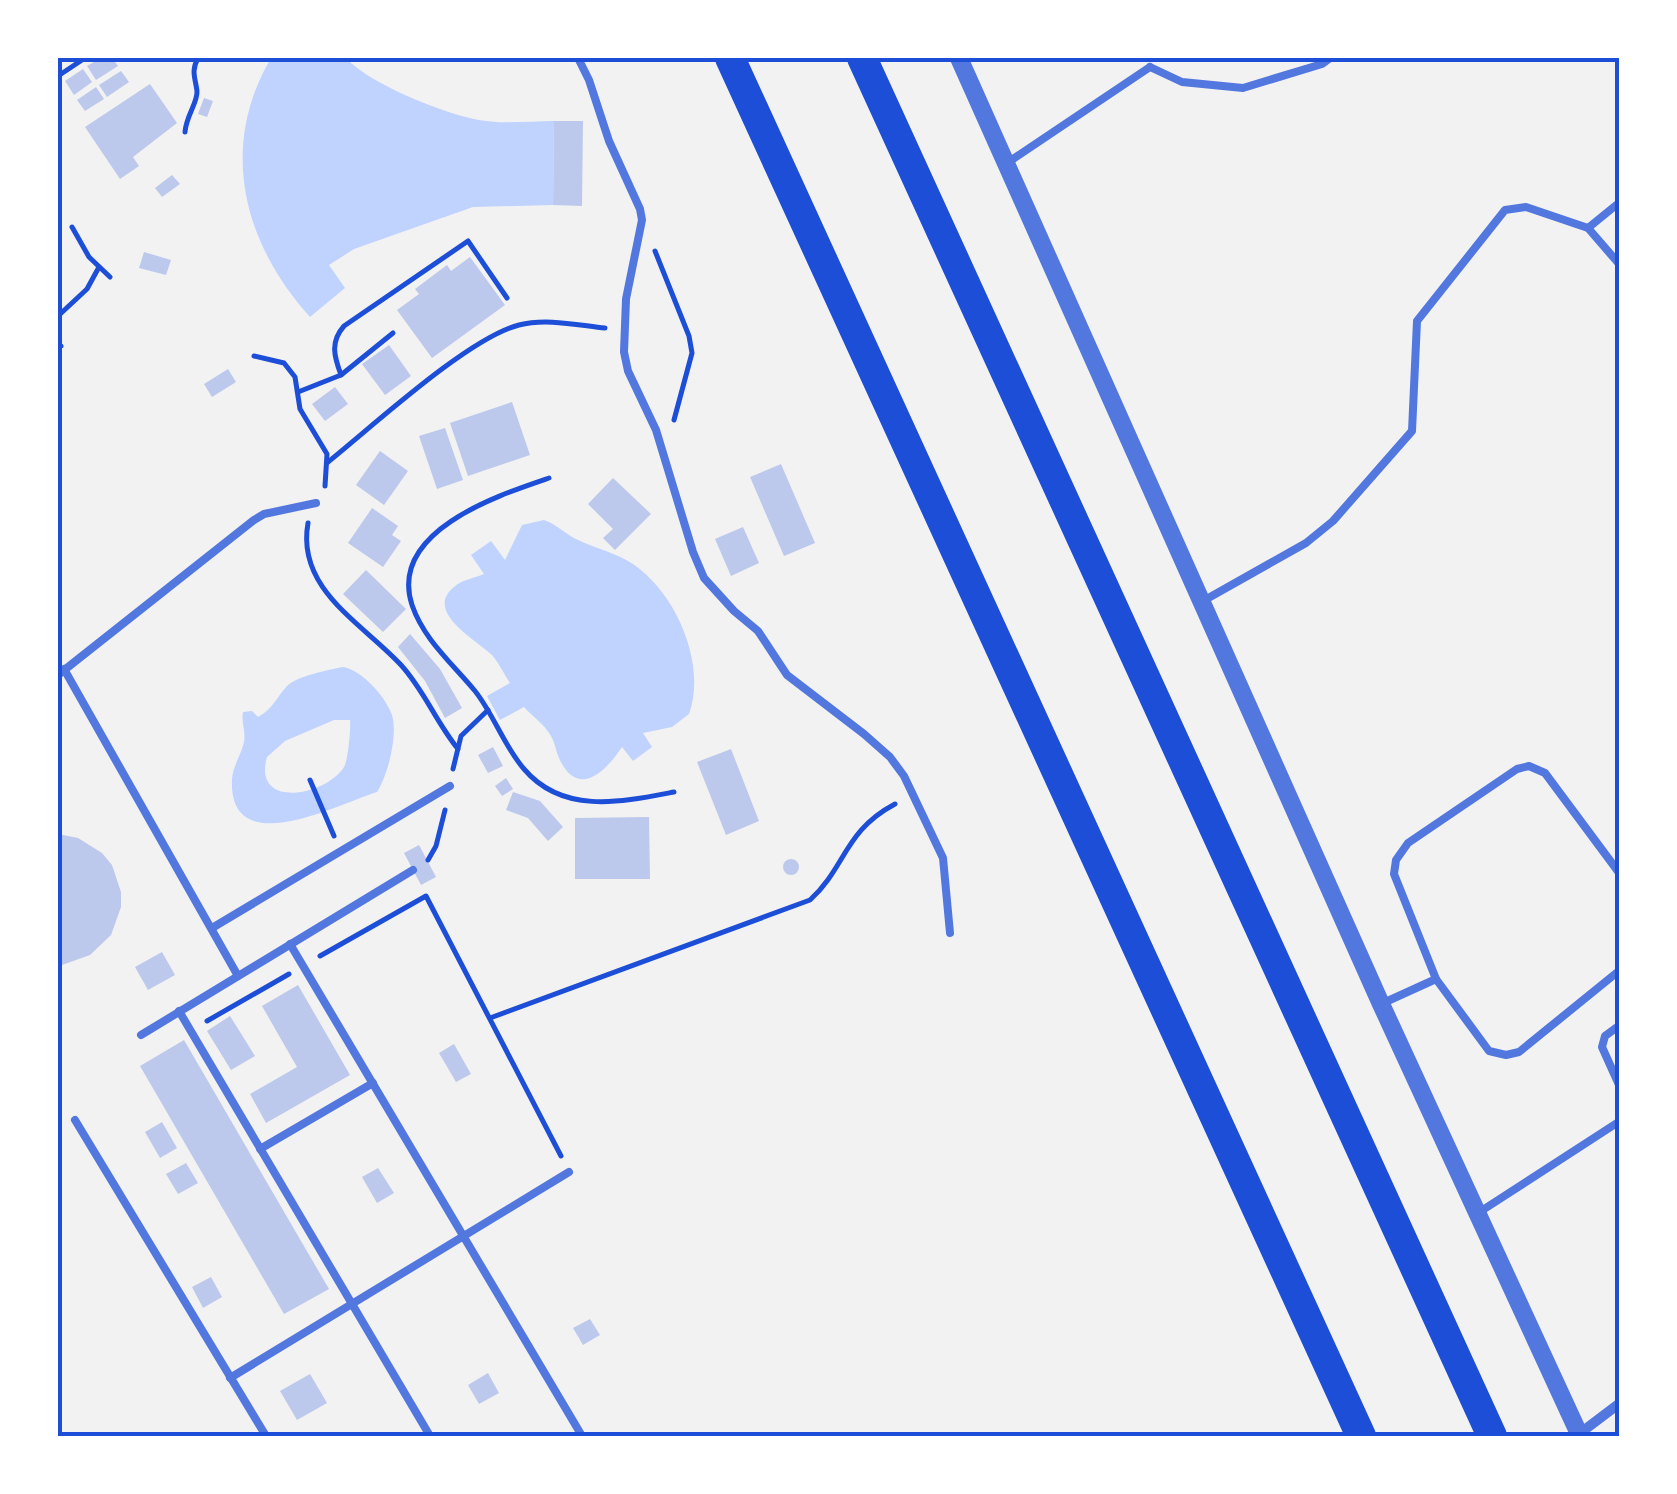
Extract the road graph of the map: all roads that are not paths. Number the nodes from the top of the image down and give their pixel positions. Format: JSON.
{"nodes":[{"id":1,"x":578,"y":58,"type":"edge"},
{"id":2,"x":730,"y":58,"type":"edge"},
{"id":3,"x":862,"y":58,"type":"edge"},
{"id":4,"x":960,"y":58,"type":"edge"},
{"id":5,"x":1330,"y":58,"type":"edge"},
{"id":6,"x":1151,"y":62,"type":"edge"},
{"id":7,"x":1007,"y":163,"type":"junction"},
{"id":8,"x":1620,"y":202,"type":"edge"},
{"id":9,"x":1588,"y":228,"type":"junction"},
{"id":10,"x":1620,"y":264,"type":"edge"},
{"id":11,"x":316,"y":503,"type":"road end"},
{"id":12,"x":1203,"y":601,"type":"junction"},
{"id":13,"x":61,"y":672,"type":"edge"},
{"id":14,"x":450,"y":786,"type":"dead end"},
{"id":15,"x":412,"y":870,"type":"dead end"},
{"id":16,"x":1620,"y":874,"type":"edge"},
{"id":17,"x":212,"y":928,"type":"junction"},
{"id":18,"x":950,"y":934,"type":"dead end"},
{"id":19,"x":290,"y":944,"type":"junction"},
{"id":20,"x":1620,"y":970,"type":"edge"},
{"id":21,"x":238,"y":976,"type":"junction"},
{"id":22,"x":1436,"y":980,"type":"junction"},
{"id":23,"x":1381,"y":1004,"type":"junction"},
{"id":24,"x":179,"y":1011,"type":"junction"},
{"id":25,"x":1620,"y":1025,"type":"edge"},
{"id":26,"x":140,"y":1035,"type":"dead end"},
{"id":27,"x":373,"y":1083,"type":"junction"},
{"id":28,"x":1620,"y":1087,"type":"edge"},
{"id":29,"x":75,"y":1120,"type":"dead end"},
{"id":30,"x":1620,"y":1121,"type":"edge"},
{"id":31,"x":260,"y":1149,"type":"junction"},
{"id":32,"x":569,"y":1172,"type":"road end"},
{"id":33,"x":1478,"y":1213,"type":"junction"},
{"id":34,"x":463,"y":1236,"type":"junction"},
{"id":35,"x":352,"y":1304,"type":"junction"},
{"id":36,"x":230,"y":1378,"type":"junction"},
{"id":37,"x":1620,"y":1403,"type":"edge"},
{"id":38,"x":1580,"y":1435,"type":"edge"},
{"id":39,"x":266,"y":1436,"type":"edge"},
{"id":40,"x":430,"y":1436,"type":"edge"},
{"id":41,"x":582,"y":1436,"type":"edge"},
{"id":42,"x":1361,"y":1436,"type":"edge"},
{"id":43,"x":1492,"y":1436,"type":"edge"}],
"edges":[{"from":1,"to":18,"type":"lane"},
{"from":2,"to":42,"type":"highway"},
{"from":3,"to":43,"type":"highway"},
{"from":4,"to":7,"type":"street"},
{"from":5,"to":6,"type":"lane"},
{"from":6,"to":7,"type":"lane"},
{"from":7,"to":12,"type":"street"},
{"from":8,"to":9,"type":"lane"},
{"from":9,"to":10,"type":"lane"},
{"from":9,"to":12,"type":"lane"},
{"from":11,"to":13,"type":"lane"},
{"from":12,"to":23,"type":"street"},
{"from":13,"to":17,"type":"lane"},
{"from":14,"to":17,"type":"lane"},
{"from":15,"to":19,"type":"lane"},
{"from":16,"to":22,"type":"lane"},
{"from":17,"to":21,"type":"lane"},
{"from":19,"to":21,"type":"lane"},
{"from":19,"to":27,"type":"lane"},
{"from":20,"to":22,"type":"lane"},
{"from":21,"to":24,"type":"lane"},
{"from":22,"to":23,"type":"lane"},
{"from":23,"to":33,"type":"street"},
{"from":24,"to":26,"type":"lane"},
{"from":24,"to":31,"type":"lane"},
{"from":25,"to":28,"type":"lane"},
{"from":27,"to":31,"type":"lane"},
{"from":27,"to":34,"type":"lane"},
{"from":29,"to":36,"type":"lane"},
{"from":30,"to":33,"type":"lane"},
{"from":31,"to":35,"type":"lane"},
{"from":32,"to":34,"type":"lane"},
{"from":33,"to":38,"type":"street"},
{"from":34,"to":35,"type":"lane"},
{"from":34,"to":41,"type":"lane"},
{"from":35,"to":36,"type":"lane"},
{"from":35,"to":40,"type":"lane"},
{"from":36,"to":39,"type":"lane"},
{"from":37,"to":38,"type":"street"}]}
